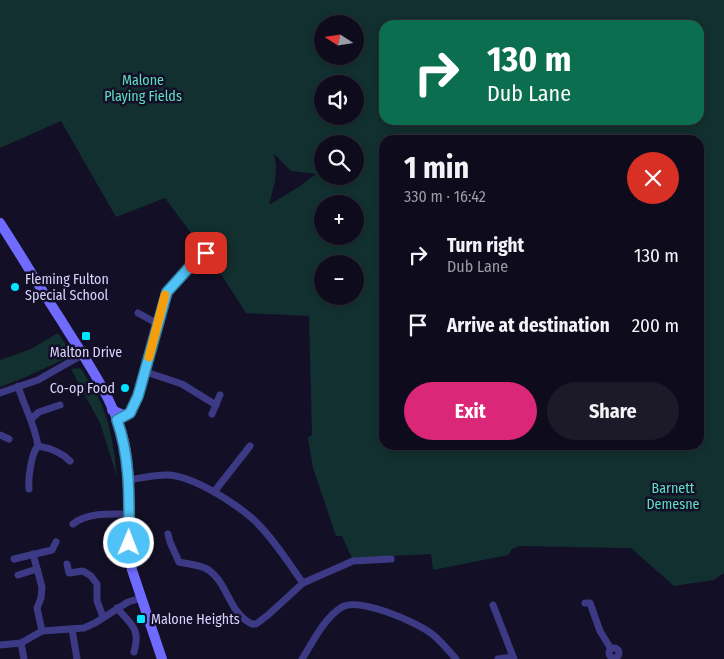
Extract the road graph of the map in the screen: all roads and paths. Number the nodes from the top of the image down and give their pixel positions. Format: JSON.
{"nodes":[{"id":1,"x":0,"y":223,"type":"edge"},
{"id":2,"x":206,"y":253,"type":"dead end"},
{"id":3,"x":138,"y":313,"type":"dead end"},
{"id":4,"x":158,"y":324,"type":"junction"},
{"id":5,"x":82,"y":354,"type":"junction"},
{"id":6,"x":146,"y":372,"type":"junction"},
{"id":7,"x":18,"y":386,"type":"junction"},
{"id":8,"x":0,"y":393,"type":"edge"},
{"id":9,"x":220,"y":395,"type":"dead end"},
{"id":10,"x":60,"y":405,"type":"dead end"},
{"id":11,"x":216,"y":405,"type":"junction"},
{"id":12,"x":212,"y":414,"type":"dead end"},
{"id":13,"x":122,"y":418,"type":"junction"},
{"id":14,"x":31,"y":419,"type":"junction"},
{"id":15,"x":0,"y":436,"type":"edge"},
{"id":16,"x":9,"y":439,"type":"dead end"},
{"id":17,"x":38,"y":446,"type":"junction"},
{"id":18,"x":250,"y":446,"type":"dead end"},
{"id":19,"x":70,"y":461,"type":"dead end"},
{"id":20,"x":129,"y":480,"type":"junction"},
{"id":21,"x":29,"y":489,"type":"dead end"},
{"id":22,"x":214,"y":492,"type":"junction"},
{"id":23,"x":129,"y":514,"type":"junction"},
{"id":24,"x":73,"y":524,"type":"dead end"},
{"id":25,"x":168,"y":534,"type":"dead end"},
{"id":26,"x":56,"y":542,"type":"dead end"},
{"id":27,"x":33,"y":554,"type":"junction"},
{"id":28,"x":14,"y":559,"type":"dead end"},
{"id":29,"x":391,"y":559,"type":"dead end"},
{"id":30,"x":67,"y":564,"type":"dead end"},
{"id":31,"x":37,"y":569,"type":"junction"},
{"id":32,"x":18,"y":575,"type":"dead end"},
{"id":33,"x":303,"y":583,"type":"junction"},
{"id":34,"x":142,"y":598,"type":"junction"},
{"id":35,"x":585,"y":603,"type":"dead end"},
{"id":36,"x":493,"y":605,"type":"dead end"},
{"id":37,"x":117,"y":608,"type":"junction"},
{"id":38,"x":103,"y":617,"type":"junction"},
{"id":39,"x":72,"y":629,"type":"junction"},
{"id":40,"x":42,"y":631,"type":"junction"},
{"id":41,"x":20,"y":643,"type":"junction"},
{"id":42,"x":0,"y":645,"type":"edge"},
{"id":43,"x":134,"y":652,"type":"dead end"},
{"id":44,"x":514,"y":658,"type":"edge"},
{"id":45,"x":617,"y":658,"type":"edge"},
{"id":46,"x":24,"y":659,"type":"edge"},
{"id":47,"x":76,"y":659,"type":"edge"},
{"id":48,"x":162,"y":659,"type":"edge"},
{"id":49,"x":302,"y":659,"type":"edge"},
{"id":50,"x":456,"y":659,"type":"edge"},
{"id":51,"x":498,"y":659,"type":"edge"}],
"edges":[{"from":1,"to":5,"type":"main road"},
{"from":2,"to":4,"type":"street"},
{"from":3,"to":4,"type":"street"},
{"from":4,"to":6,"type":"street"},
{"from":5,"to":7,"type":"street"},
{"from":5,"to":13,"type":"main road"},
{"from":6,"to":11,"type":"street"},
{"from":6,"to":13,"type":"street"},
{"from":7,"to":8,"type":"street"},
{"from":7,"to":14,"type":"street"},
{"from":9,"to":11,"type":"street"},
{"from":10,"to":14,"type":"street"},
{"from":11,"to":12,"type":"street"},
{"from":13,"to":20,"type":"main road"},
{"from":14,"to":17,"type":"street"},
{"from":15,"to":16,"type":"street"},
{"from":17,"to":19,"type":"street"},
{"from":17,"to":21,"type":"street"},
{"from":18,"to":22,"type":"street"},
{"from":20,"to":22,"type":"street"},
{"from":20,"to":23,"type":"main road"},
{"from":22,"to":33,"type":"street"},
{"from":23,"to":24,"type":"street"},
{"from":23,"to":34,"type":"main road"},
{"from":25,"to":33,"type":"street"},
{"from":26,"to":27,"type":"street"},
{"from":27,"to":28,"type":"street"},
{"from":27,"to":31,"type":"street"},
{"from":29,"to":33,"type":"street"},
{"from":30,"to":38,"type":"street"},
{"from":31,"to":32,"type":"street"},
{"from":31,"to":40,"type":"street"},
{"from":34,"to":37,"type":"street"},
{"from":34,"to":48,"type":"main road"},
{"from":35,"to":45,"type":"street"},
{"from":36,"to":44,"type":"street"},
{"from":37,"to":38,"type":"street"},
{"from":37,"to":43,"type":"street"},
{"from":38,"to":39,"type":"street"},
{"from":39,"to":40,"type":"street"},
{"from":39,"to":47,"type":"street"},
{"from":40,"to":41,"type":"street"},
{"from":41,"to":42,"type":"street"},
{"from":41,"to":46,"type":"street"},
{"from":44,"to":51,"type":"street"},
{"from":49,"to":50,"type":"street"}]}
